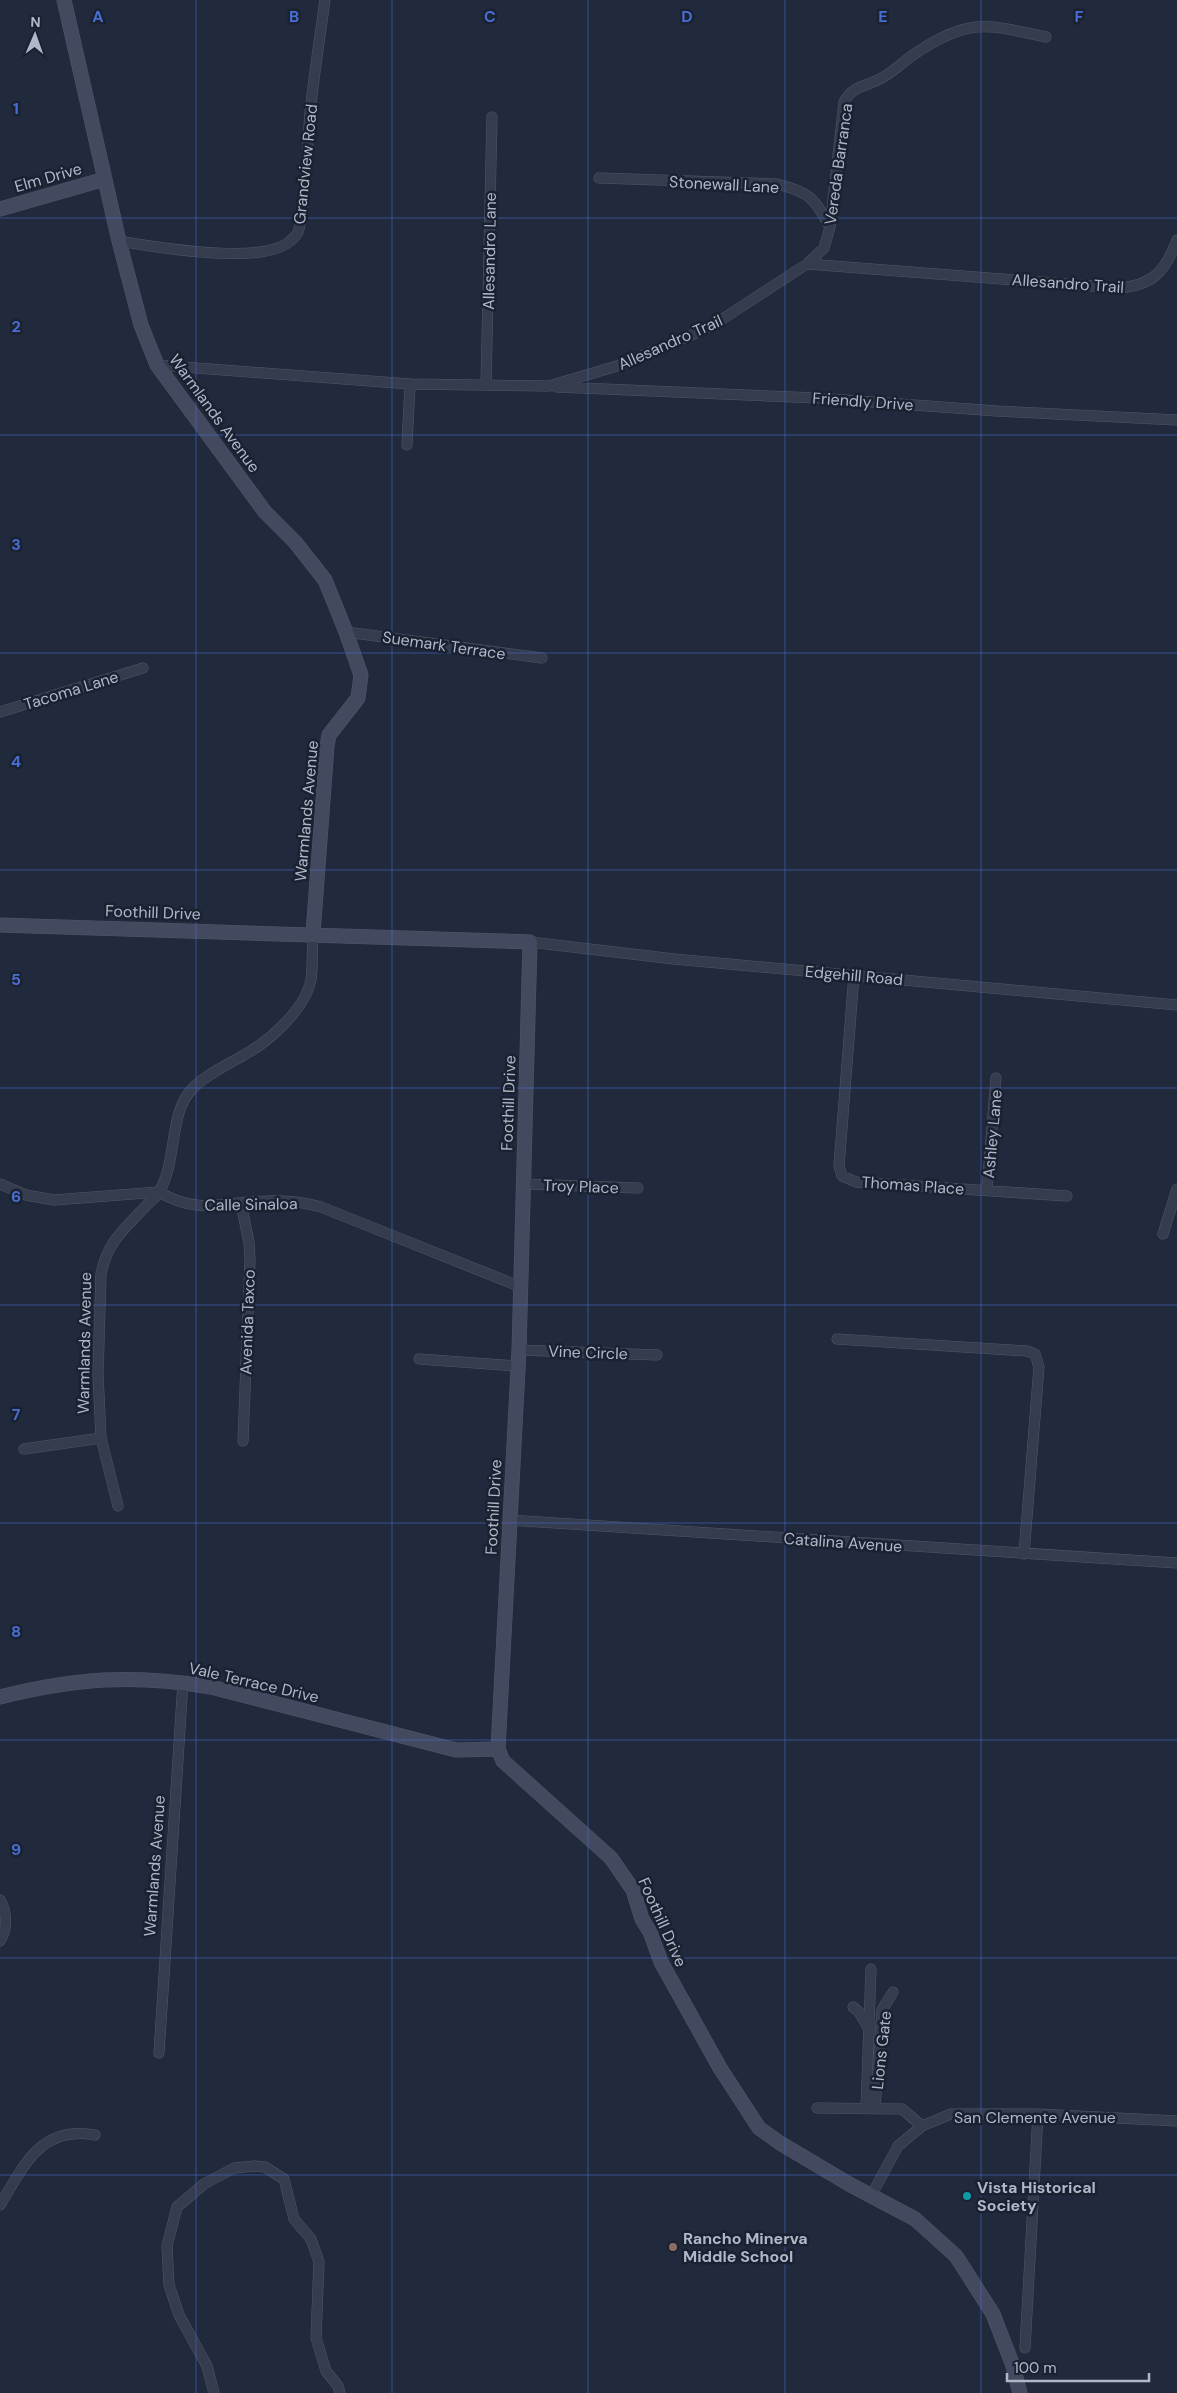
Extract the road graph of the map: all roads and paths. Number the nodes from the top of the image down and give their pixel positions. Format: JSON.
{"nodes":[{"id":1,"x":64,"y":0,"type":"edge"},
{"id":2,"x":325,"y":0,"type":"edge"},
{"id":3,"x":1046,"y":37,"type":"dead end"},
{"id":4,"x":492,"y":117,"type":"dead end"},
{"id":5,"x":599,"y":178,"type":"dead end"},
{"id":6,"x":105,"y":179,"type":"junction"},
{"id":7,"x":0,"y":208,"type":"edge"},
{"id":8,"x":830,"y":227,"type":"junction"},
{"id":9,"x":1177,"y":240,"type":"edge"},
{"id":10,"x":119,"y":241,"type":"junction"},
{"id":11,"x":807,"y":264,"type":"junction"},
{"id":12,"x":156,"y":365,"type":"junction"},
{"id":13,"x":410,"y":384,"type":"junction"},
{"id":14,"x":486,"y":385,"type":"junction"},
{"id":15,"x":549,"y":386,"type":"junction"},
{"id":16,"x":1177,"y":420,"type":"edge"},
{"id":17,"x":407,"y":445,"type":"dead end"},
{"id":18,"x":346,"y":632,"type":"junction"},
{"id":19,"x":542,"y":658,"type":"dead end"},
{"id":20,"x":143,"y":668,"type":"dead end"},
{"id":21,"x":0,"y":712,"type":"edge"},
{"id":22,"x":0,"y":925,"type":"edge"},
{"id":23,"x":313,"y":934,"type":"junction"},
{"id":24,"x":530,"y":942,"type":"junction"},
{"id":25,"x":854,"y":975,"type":"junction"},
{"id":26,"x":1177,"y":1005,"type":"edge"},
{"id":27,"x":996,"y":1078,"type":"dead end"},
{"id":28,"x":0,"y":1184,"type":"edge"},
{"id":29,"x":523,"y":1184,"type":"junction"},
{"id":30,"x":638,"y":1188,"type":"dead end"},
{"id":31,"x":1177,"y":1189,"type":"edge"},
{"id":32,"x":987,"y":1190,"type":"junction"},
{"id":33,"x":159,"y":1192,"type":"junction"},
{"id":34,"x":1067,"y":1196,"type":"dead end"},
{"id":35,"x":241,"y":1204,"type":"junction"},
{"id":36,"x":1164,"y":1234,"type":"dead end"},
{"id":37,"x":522,"y":1287,"type":"junction"},
{"id":38,"x":837,"y":1339,"type":"dead end"},
{"id":39,"x":519,"y":1350,"type":"junction"},
{"id":40,"x":657,"y":1355,"type":"dead end"},
{"id":41,"x":419,"y":1359,"type":"dead end"},
{"id":42,"x":518,"y":1366,"type":"junction"},
{"id":43,"x":101,"y":1438,"type":"junction"},
{"id":44,"x":243,"y":1441,"type":"dead end"},
{"id":45,"x":24,"y":1449,"type":"dead end"},
{"id":46,"x":118,"y":1506,"type":"dead end"},
{"id":47,"x":509,"y":1520,"type":"junction"},
{"id":48,"x":1024,"y":1554,"type":"junction"},
{"id":49,"x":1177,"y":1563,"type":"edge"},
{"id":50,"x":182,"y":1682,"type":"junction"},
{"id":51,"x":0,"y":1697,"type":"edge"},
{"id":52,"x":498,"y":1749,"type":"junction"},
{"id":53,"x":0,"y":1900,"type":"edge"},
{"id":54,"x":0,"y":1941,"type":"edge"},
{"id":55,"x":871,"y":1969,"type":"dead end"},
{"id":56,"x":893,"y":1992,"type":"dead end"},
{"id":57,"x":853,"y":2007,"type":"dead end"},
{"id":58,"x":869,"y":2029,"type":"junction"},
{"id":59,"x":160,"y":2052,"type":"dead end"},
{"id":60,"x":817,"y":2108,"type":"dead end"},
{"id":61,"x":870,"y":2109,"type":"junction"},
{"id":62,"x":1038,"y":2114,"type":"junction"},
{"id":63,"x":1177,"y":2121,"type":"edge"},
{"id":64,"x":922,"y":2126,"type":"junction"},
{"id":65,"x":95,"y":2135,"type":"dead end"},
{"id":66,"x":871,"y":2196,"type":"junction"},
{"id":67,"x":0,"y":2205,"type":"edge"},
{"id":68,"x":1025,"y":2348,"type":"dead end"},
{"id":69,"x":214,"y":2393,"type":"edge"},
{"id":70,"x":340,"y":2393,"type":"edge"},
{"id":71,"x":1020,"y":2393,"type":"edge"}],
"edges":[{"from":1,"to":6,"type":"street","name":"Warmlands Avenue"},
{"from":2,"to":10,"type":"street","name":"Grandview Road"},
{"from":3,"to":8,"type":"street","name":"Vereda Barranca"},
{"from":4,"to":14,"type":"street","name":"Allesandro Lane"},
{"from":5,"to":8,"type":"street","name":"Stonewall Lane"},
{"from":6,"to":7,"type":"street","name":"Elm Drive"},
{"from":6,"to":10,"type":"street","name":"Warmlands Avenue"},
{"from":8,"to":11,"type":"street","name":"Vereda Barranca"},
{"from":9,"to":11,"type":"street","name":"Allesandro Trail"},
{"from":10,"to":12,"type":"street","name":"Warmlands Avenue"},
{"from":11,"to":15,"type":"street","name":"Allesandro Trail"},
{"from":12,"to":13,"type":"street","name":"Allesandro Trail"},
{"from":12,"to":18,"type":"street","name":"Warmlands Avenue"},
{"from":13,"to":14,"type":"street","name":"Allesandro Trail"},
{"from":13,"to":17,"type":"street"},
{"from":14,"to":15,"type":"street","name":"Allesandro Trail"},
{"from":15,"to":16,"type":"street","name":"Friendly Drive"},
{"from":18,"to":19,"type":"street","name":"Suemark Terrace"},
{"from":18,"to":23,"type":"street","name":"Warmlands Avenue"},
{"from":20,"to":21,"type":"street","name":"Tacoma Lane"},
{"from":22,"to":23,"type":"street","name":"Foothill Drive"},
{"from":23,"to":24,"type":"street","name":"Foothill Drive"},
{"from":23,"to":33,"type":"street","name":"Warmlands Avenue"},
{"from":24,"to":25,"type":"street","name":"Edgehill Road"},
{"from":24,"to":29,"type":"street","name":"Foothill Drive"},
{"from":25,"to":26,"type":"street","name":"Edgehill Road"},
{"from":25,"to":32,"type":"street","name":"Thomas Place"},
{"from":27,"to":32,"type":"street","name":"Ashley Lane"},
{"from":28,"to":33,"type":"street","name":"Calle Sinaloa"},
{"from":29,"to":30,"type":"street","name":"Troy Place"},
{"from":29,"to":37,"type":"street","name":"Foothill Drive"},
{"from":31,"to":36,"type":"street"},
{"from":32,"to":34,"type":"street","name":"Thomas Place"},
{"from":33,"to":35,"type":"street","name":"Calle Sinaloa"},
{"from":33,"to":43,"type":"street","name":"Warmlands Avenue"},
{"from":35,"to":37,"type":"street","name":"Calle Sinaloa"},
{"from":35,"to":44,"type":"street","name":"Avenida Taxco"},
{"from":37,"to":39,"type":"street","name":"Foothill Drive"},
{"from":38,"to":48,"type":"street"},
{"from":39,"to":40,"type":"street","name":"Vine Circle"},
{"from":39,"to":42,"type":"street","name":"Foothill Drive"},
{"from":41,"to":42,"type":"street"},
{"from":42,"to":47,"type":"street","name":"Foothill Drive"},
{"from":43,"to":45,"type":"street"},
{"from":43,"to":46,"type":"street","name":"Warmlands Avenue"},
{"from":47,"to":48,"type":"street","name":"Catalina Avenue"},
{"from":47,"to":52,"type":"street","name":"Foothill Drive"},
{"from":48,"to":49,"type":"street","name":"Catalina Avenue"},
{"from":50,"to":51,"type":"street","name":"Vale Terrace Drive"},
{"from":50,"to":52,"type":"street","name":"Vale Terrace Drive"},
{"from":50,"to":59,"type":"street","name":"Warmlands Avenue"},
{"from":52,"to":66,"type":"street","name":"Foothill Drive"},
{"from":53,"to":54,"type":"street"},
{"from":55,"to":58,"type":"street"},
{"from":56,"to":61,"type":"street","name":"Lions Gate"},
{"from":57,"to":58,"type":"street"},
{"from":58,"to":61,"type":"street"},
{"from":60,"to":61,"type":"street"},
{"from":61,"to":64,"type":"street"},
{"from":62,"to":63,"type":"street","name":"San Clemente Avenue"},
{"from":62,"to":64,"type":"street","name":"San Clemente Avenue"},
{"from":62,"to":68,"type":"street"},
{"from":64,"to":66,"type":"street","name":"San Clemente Avenue"},
{"from":65,"to":67,"type":"street"},
{"from":66,"to":71,"type":"street","name":"Foothill Drive"},
{"from":69,"to":70,"type":"street"}]}
